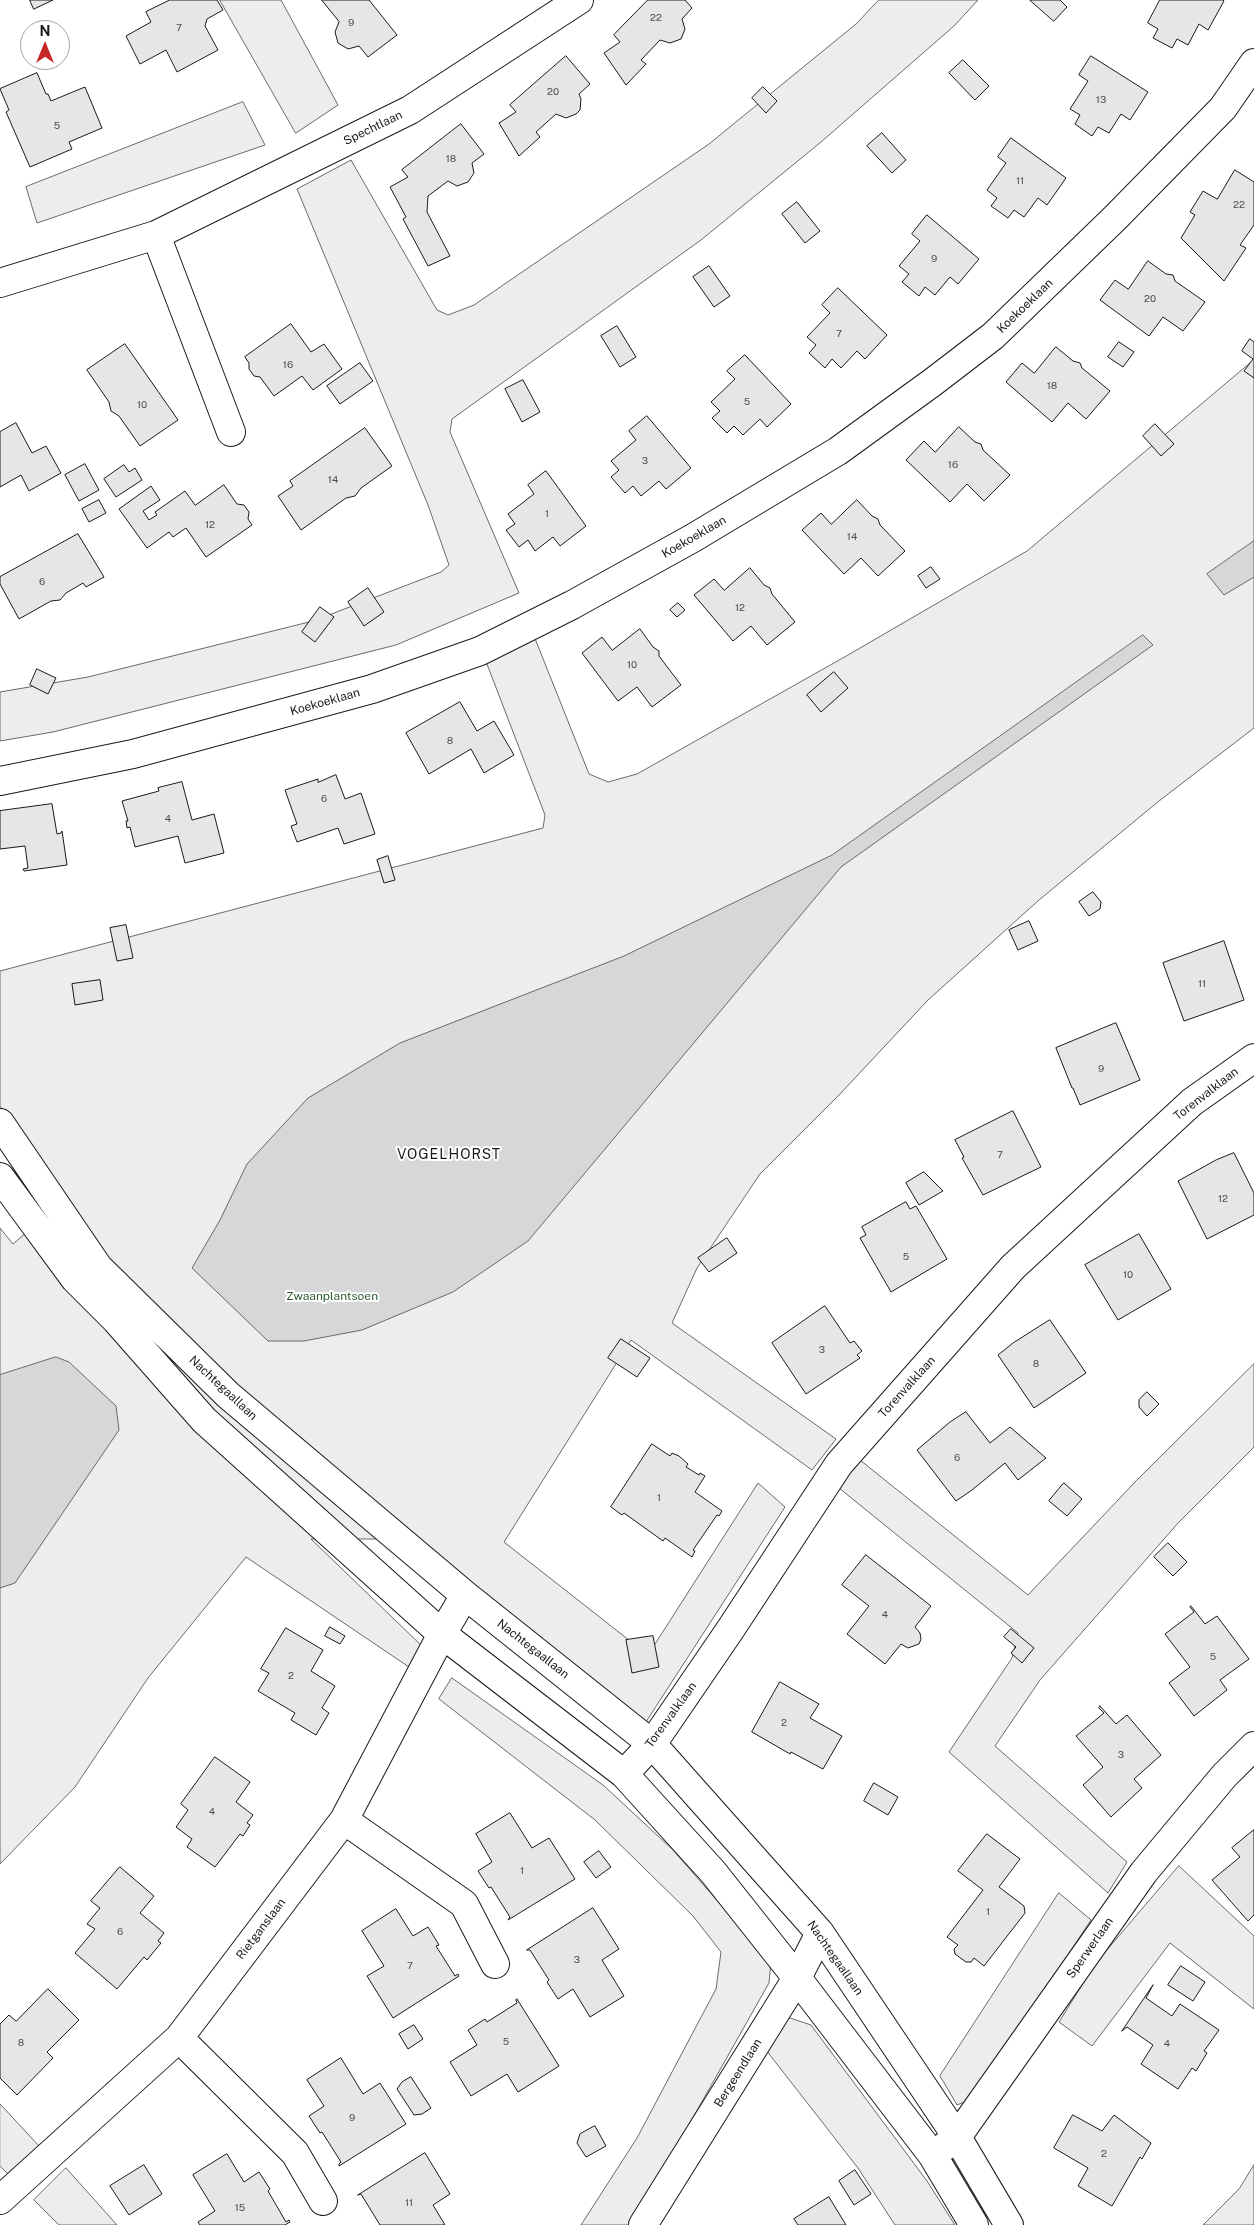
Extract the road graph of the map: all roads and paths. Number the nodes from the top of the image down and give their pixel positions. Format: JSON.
{"nodes":[{"id":1,"x":579,"y":0,"type":"edge"},
{"id":2,"x":1254,"y":63,"type":"edge"},
{"id":3,"x":156,"y":235,"type":"junction"},
{"id":4,"x":0,"y":283,"type":"edge"},
{"id":5,"x":231,"y":432,"type":"dead end"},
{"id":6,"x":0,"y":781,"type":"edge"},
{"id":7,"x":1254,"y":1058,"type":"edge"},
{"id":8,"x":0,"y":1123,"type":"edge"},
{"id":9,"x":0,"y":1176,"type":"edge"},
{"id":10,"x":465,"y":1595,"type":"junction"},
{"id":11,"x":442,"y":1634,"type":"junction"},
{"id":12,"x":652,"y":1744,"type":"junction"},
{"id":13,"x":1254,"y":1746,"type":"edge"},
{"id":14,"x":624,"y":1774,"type":"junction"},
{"id":15,"x":344,"y":1820,"type":"junction"},
{"id":16,"x":820,"y":1933,"type":"junction"},
{"id":17,"x":495,"y":1964,"type":"dead end"},
{"id":18,"x":797,"y":1978,"type":"junction"},
{"id":19,"x":179,"y":2038,"type":"junction"},
{"id":20,"x":957,"y":2137,"type":"junction"},
{"id":21,"x":933,"y":2156,"type":"junction"},
{"id":22,"x":0,"y":2200,"type":"edge"},
{"id":23,"x":324,"y":2201,"type":"dead end"},
{"id":24,"x":656,"y":2220,"type":"edge"},
{"id":25,"x":974,"y":2225,"type":"edge"},
{"id":26,"x":1009,"y":2225,"type":"edge"}],
"edges":[{"from":1,"to":3,"type":"street","name":"Spechtlaan"},
{"from":2,"to":6,"type":"street","name":"Koekoeklaan"},
{"from":3,"to":4,"type":"street","name":"Spechtlaan"},
{"from":3,"to":5,"type":"street"},
{"from":7,"to":12,"type":"street","name":"Torenvalklaan"},
{"from":8,"to":10,"type":"street","name":"Nachtegaallaan"},
{"from":9,"to":11,"type":"street"},
{"from":10,"to":11,"type":"street","name":"Rietganslaan"},
{"from":10,"to":12,"type":"street","name":"Nachtegaallaan"},
{"from":11,"to":14,"type":"street"},
{"from":11,"to":15,"type":"street","name":"Rietganslaan"},
{"from":12,"to":14,"type":"street","name":"Torenvalklaan"},
{"from":12,"to":16,"type":"street","name":"Nachtegaallaan"},
{"from":13,"to":20,"type":"street","name":"Sperwerlaan"},
{"from":14,"to":18,"type":"street"},
{"from":15,"to":17,"type":"street"},
{"from":15,"to":19,"type":"street","name":"Rietganslaan"},
{"from":16,"to":18,"type":"street","name":"Bergeendlaan"},
{"from":16,"to":20,"type":"street","name":"Nachtegaallaan"},
{"from":18,"to":21,"type":"street"},
{"from":18,"to":24,"type":"street","name":"Bergeendlaan"},
{"from":19,"to":22,"type":"street","name":"Rietganslaan"},
{"from":19,"to":23,"type":"street"},
{"from":20,"to":21,"type":"street","name":"Sperwerlaan"},
{"from":20,"to":26,"type":"street","name":"Nachtegaallaan"},
{"from":21,"to":25,"type":"street"}]}
